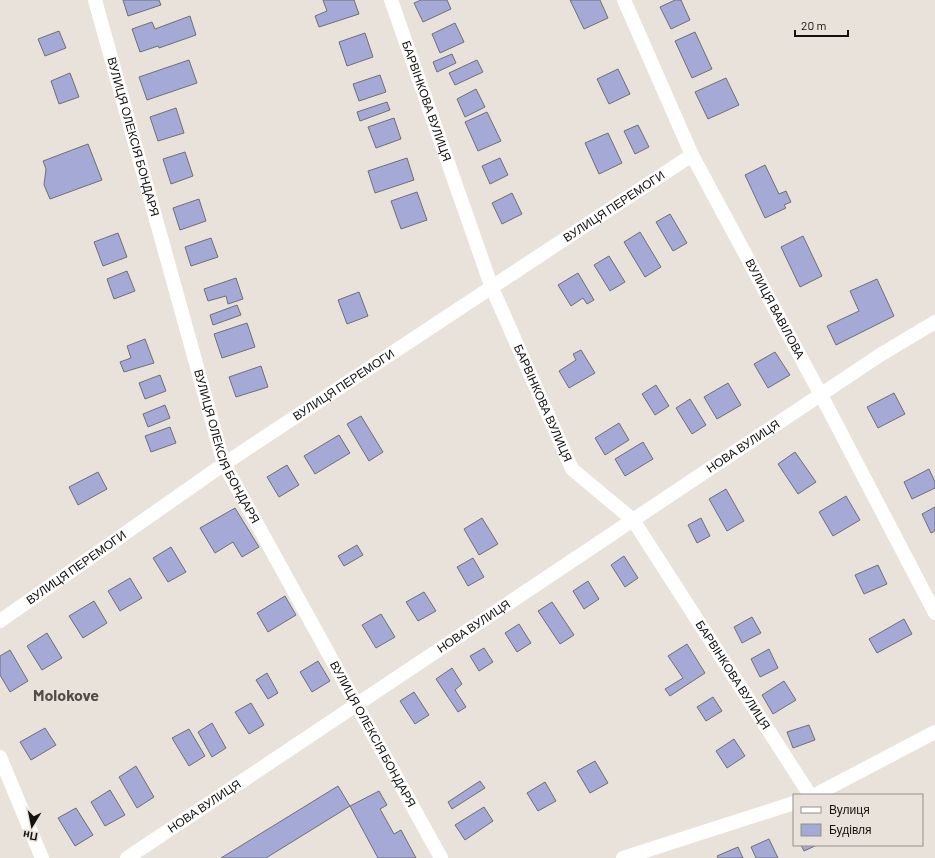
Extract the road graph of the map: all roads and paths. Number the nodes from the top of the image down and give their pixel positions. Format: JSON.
{"nodes":[{"id":1,"x":94,"y":0,"type":"edge"},
{"id":2,"x":391,"y":0,"type":"edge"},
{"id":3,"x":624,"y":0,"type":"edge"},
{"id":4,"x":692,"y":156,"type":"junction"},
{"id":5,"x":492,"y":288,"type":"junction"},
{"id":6,"x":935,"y":322,"type":"edge"},
{"id":7,"x":821,"y":395,"type":"junction"},
{"id":8,"x":224,"y":464,"type":"junction"},
{"id":9,"x":633,"y":520,"type":"junction"},
{"id":10,"x":935,"y":613,"type":"edge"},
{"id":11,"x":0,"y":621,"type":"edge"},
{"id":12,"x":357,"y":705,"type":"junction"},
{"id":13,"x":935,"y":732,"type":"edge"},
{"id":14,"x":0,"y":757,"type":"edge"},
{"id":15,"x":809,"y":794,"type":"edge"},
{"id":16,"x":817,"y":794,"type":"edge"},
{"id":17,"x":793,"y":803,"type":"edge"},
{"id":18,"x":42,"y":858,"type":"edge"},
{"id":19,"x":127,"y":858,"type":"edge"},
{"id":20,"x":441,"y":858,"type":"edge"},
{"id":21,"x":623,"y":858,"type":"edge"}],
"edges":[{"from":1,"to":8,"type":"street","name":"ВУЛИЦЯ ОЛЕКСІЯ БОНДАРЯ"},
{"from":2,"to":5,"type":"street","name":"БАРВІНКОВА ВУЛИЦЯ"},
{"from":3,"to":4,"type":"street","name":"ВУЛИЦЯ ВАВІЛОВА"},
{"from":4,"to":5,"type":"street","name":"ВУЛИЦЯ ПЕРЕМОГИ"},
{"from":4,"to":7,"type":"street","name":"ВУЛИЦЯ ВАВІЛОВА"},
{"from":5,"to":8,"type":"street","name":"ВУЛИЦЯ ПЕРЕМОГИ"},
{"from":5,"to":9,"type":"street","name":"БАРВІНКОВА ВУЛИЦЯ"},
{"from":6,"to":7,"type":"street","name":"НОВА ВУЛИЦЯ"},
{"from":7,"to":9,"type":"street","name":"НОВА ВУЛИЦЯ"},
{"from":7,"to":10,"type":"street","name":"ВУЛИЦЯ ВАВІЛОВА"},
{"from":8,"to":11,"type":"street","name":"ВУЛИЦЯ ПЕРЕМОГИ"},
{"from":8,"to":12,"type":"street","name":"ВУЛИЦЯ ОЛЕКСІЯ БОНДАРЯ"},
{"from":9,"to":12,"type":"street","name":"НОВА ВУЛИЦЯ"},
{"from":9,"to":15,"type":"street","name":"БАРВІНКОВА ВУЛИЦЯ"},
{"from":12,"to":19,"type":"street","name":"НОВА ВУЛИЦЯ"},
{"from":12,"to":20,"type":"street","name":"ВУЛИЦЯ ОЛЕКСІЯ БОНДАРЯ"},
{"from":13,"to":16,"type":"street"},
{"from":14,"to":18,"type":"street"},
{"from":17,"to":21,"type":"street"}]}
